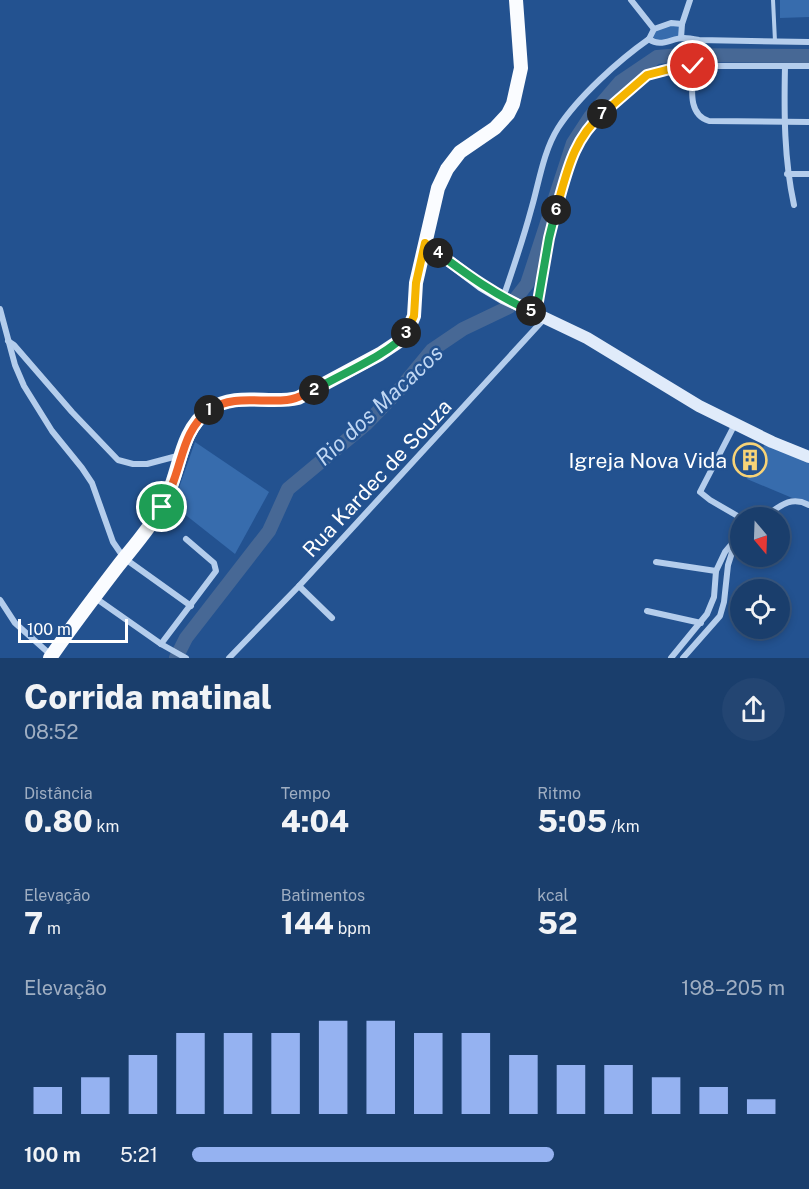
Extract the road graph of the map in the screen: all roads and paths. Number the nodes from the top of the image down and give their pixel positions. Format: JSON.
{"nodes":[{"id":1,"x":516,"y":0,"type":"edge"},
{"id":2,"x":631,"y":0,"type":"edge"},
{"id":3,"x":690,"y":0,"type":"edge"},
{"id":4,"x":773,"y":0,"type":"edge"},
{"id":5,"x":682,"y":24,"type":"junction"},
{"id":6,"x":654,"y":29,"type":"junction"},
{"id":7,"x":681,"y":38,"type":"junction"},
{"id":8,"x":649,"y":39,"type":"junction"},
{"id":9,"x":775,"y":42,"type":"junction"},
{"id":10,"x":809,"y":42,"type":"edge"},
{"id":11,"x":693,"y":66,"type":"junction"},
{"id":12,"x":785,"y":66,"type":"junction"},
{"id":13,"x":809,"y":66,"type":"edge"},
{"id":14,"x":809,"y":122,"type":"edge"},
{"id":15,"x":784,"y":123,"type":"junction"},
{"id":16,"x":787,"y":174,"type":"junction"},
{"id":17,"x":809,"y":174,"type":"edge"},
{"id":18,"x":794,"y":206,"type":"dead end"},
{"id":19,"x":425,"y":243,"type":"junction"},
{"id":20,"x":509,"y":301,"type":"junction"},
{"id":21,"x":0,"y":309,"type":"edge"},
{"id":22,"x":541,"y":315,"type":"junction"},
{"id":23,"x":7,"y":341,"type":"junction"},
{"id":24,"x":735,"y":424,"type":"junction"},
{"id":25,"x":181,"y":455,"type":"junction"},
{"id":26,"x":809,"y":457,"type":"edge"},
{"id":27,"x":807,"y":504,"type":"edge"},
{"id":28,"x":780,"y":507,"type":"edge"},
{"id":29,"x":730,"y":512,"type":"edge"},
{"id":30,"x":186,"y":539,"type":"dead end"},
{"id":31,"x":730,"y":546,"type":"edge"},
{"id":32,"x":124,"y":558,"type":"junction"},
{"id":33,"x":730,"y":560,"type":"edge"},
{"id":34,"x":656,"y":562,"type":"dead end"},
{"id":35,"x":716,"y":571,"type":"junction"},
{"id":36,"x":299,"y":586,"type":"junction"},
{"id":37,"x":94,"y":597,"type":"junction"},
{"id":38,"x":0,"y":600,"type":"edge"},
{"id":39,"x":191,"y":606,"type":"junction"},
{"id":40,"x":647,"y":611,"type":"dead end"},
{"id":41,"x":332,"y":618,"type":"dead end"},
{"id":42,"x":701,"y":622,"type":"junction"},
{"id":43,"x":161,"y":644,"type":"junction"},
{"id":44,"x":51,"y":657,"type":"edge"},
{"id":45,"x":183,"y":657,"type":"edge"},
{"id":46,"x":229,"y":658,"type":"edge"},
{"id":47,"x":670,"y":658,"type":"edge"},
{"id":48,"x":683,"y":658,"type":"edge"}],
"edges":[{"from":1,"to":19,"type":"main road"},
{"from":2,"to":6,"type":"street"},
{"from":3,"to":5,"type":"street"},
{"from":4,"to":9,"type":"lane"},
{"from":5,"to":6,"type":"street"},
{"from":5,"to":7,"type":"street"},
{"from":6,"to":8,"type":"street"},
{"from":7,"to":8,"type":"street"},
{"from":7,"to":9,"type":"street"},
{"from":8,"to":20,"type":"street"},
{"from":9,"to":10,"type":"street"},
{"from":11,"to":12,"type":"street"},
{"from":11,"to":15,"type":"street"},
{"from":11,"to":22,"type":"street"},
{"from":12,"to":13,"type":"street"},
{"from":12,"to":15,"type":"street"},
{"from":14,"to":15,"type":"street"},
{"from":15,"to":16,"type":"street"},
{"from":16,"to":17,"type":"street"},
{"from":16,"to":18,"type":"street"},
{"from":19,"to":20,"type":"street"},
{"from":19,"to":25,"type":"main road"},
{"from":20,"to":22,"type":"street"},
{"from":21,"to":23,"type":"street"},
{"from":22,"to":24,"type":"street"},
{"from":22,"to":36,"type":"street","name":"Rua Kardec de Souza"},
{"from":23,"to":25,"type":"street"},
{"from":23,"to":32,"type":"street"},
{"from":24,"to":26,"type":"street"},
{"from":24,"to":29,"type":"street"},
{"from":25,"to":32,"type":"main road"},
{"from":27,"to":28,"type":"street"},
{"from":30,"to":39,"type":"street"},
{"from":31,"to":35,"type":"street"},
{"from":32,"to":37,"type":"main road"},
{"from":32,"to":39,"type":"street"},
{"from":33,"to":48,"type":"street"},
{"from":34,"to":35,"type":"street"},
{"from":35,"to":42,"type":"street"},
{"from":36,"to":41,"type":"street"},
{"from":36,"to":46,"type":"street","name":"Rua Kardec de Souza"},
{"from":37,"to":43,"type":"street"},
{"from":37,"to":44,"type":"main road"},
{"from":38,"to":44,"type":"street"},
{"from":39,"to":43,"type":"street"},
{"from":40,"to":42,"type":"street"},
{"from":42,"to":47,"type":"street"},
{"from":43,"to":45,"type":"street"}]}
